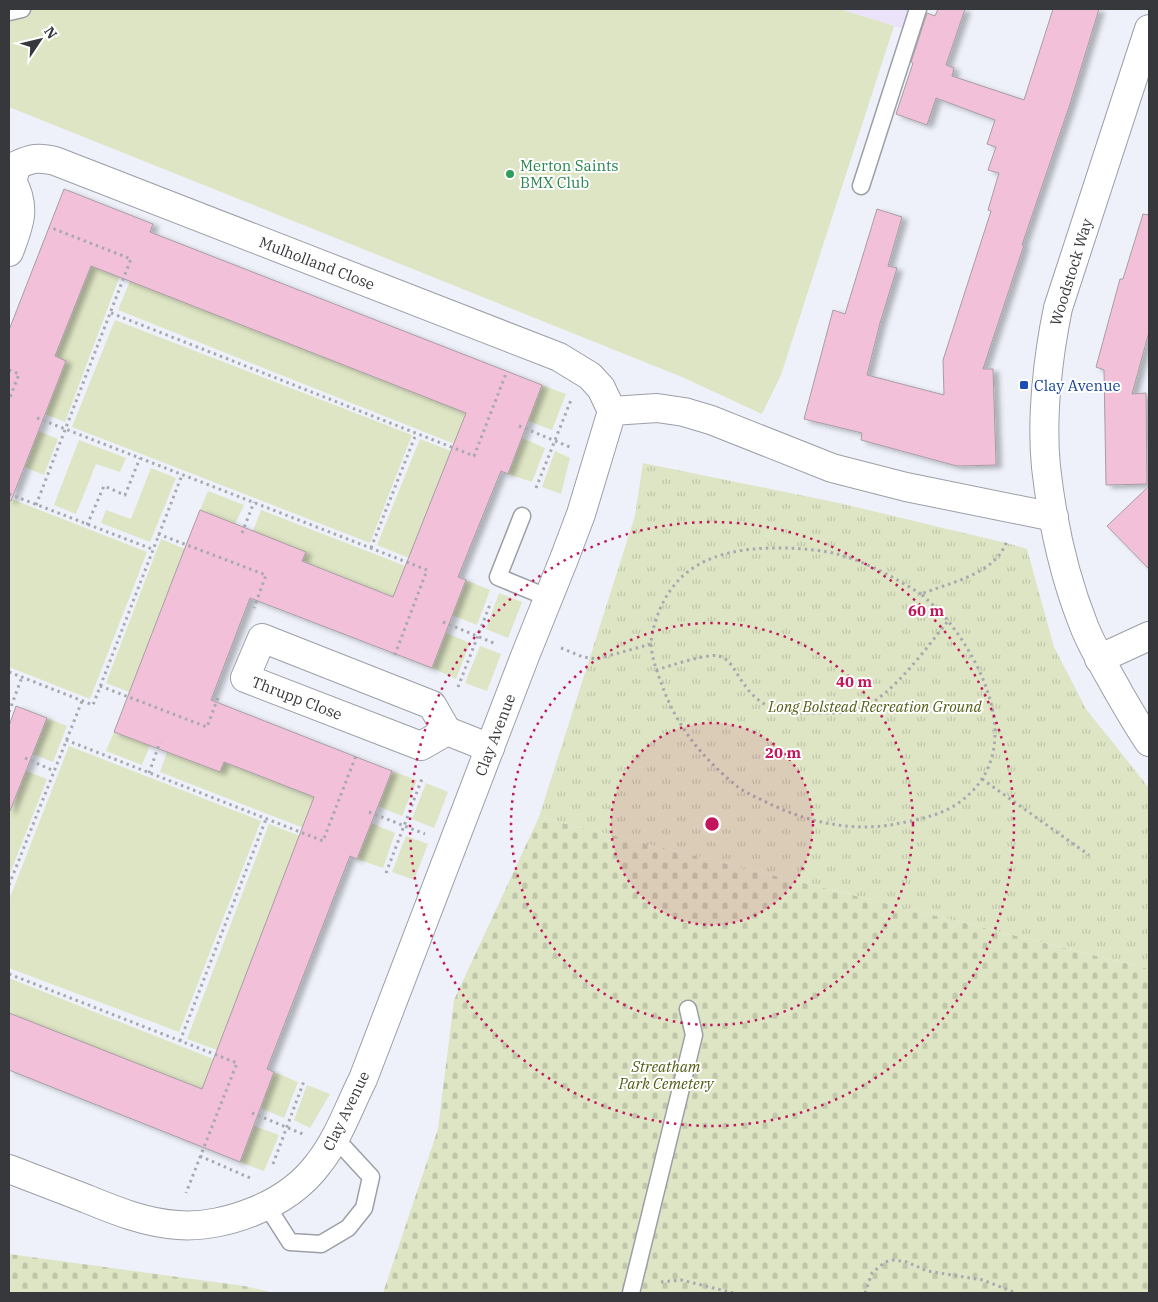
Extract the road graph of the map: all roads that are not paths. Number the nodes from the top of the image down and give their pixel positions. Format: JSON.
{"nodes":[{"id":1,"x":22,"y":9,"type":"edge"},
{"id":2,"x":918,"y":9,"type":"edge"},
{"id":3,"x":9,"y":12,"type":"edge"},
{"id":4,"x":1149,"y":28,"type":"edge"},
{"id":5,"x":10,"y":182,"type":"edge"},
{"id":6,"x":861,"y":186,"type":"dead end"},
{"id":7,"x":9,"y":252,"type":"edge"},
{"id":8,"x":612,"y":411,"type":"junction"},
{"id":9,"x":522,"y":516,"type":"dead end"},
{"id":10,"x":1054,"y":517,"type":"junction"},
{"id":11,"x":549,"y":598,"type":"junction"},
{"id":12,"x":1149,"y":636,"type":"edge"},
{"id":13,"x":1099,"y":659,"type":"junction"},
{"id":14,"x":447,"y":732,"type":"junction"},
{"id":15,"x":1149,"y":742,"type":"edge"},
{"id":16,"x":490,"y":748,"type":"junction"},
{"id":17,"x":688,"y":1009,"type":"dead end"},
{"id":18,"x":323,"y":1137,"type":"junction"},
{"id":19,"x":9,"y":1169,"type":"edge"},
{"id":20,"x":262,"y":1194,"type":"junction"},
{"id":21,"x":632,"y":1290,"type":"edge"}],
"edges":[{"from":1,"to":3,"type":"lane"},
{"from":2,"to":6,"type":"lane"},
{"from":4,"to":10,"type":"street","name":"Woodstock Way"},
{"from":5,"to":7,"type":"street","name":"Mulholland Close"},
{"from":5,"to":8,"type":"street","name":"Mulholland Close"},
{"from":8,"to":10,"type":"street"},
{"from":8,"to":11,"type":"street","name":"Clay Avenue"},
{"from":9,"to":11,"type":"lane"},
{"from":10,"to":13,"type":"street","name":"Woodstock Way"},
{"from":11,"to":16,"type":"street","name":"Clay Avenue"},
{"from":12,"to":13,"type":"street"},
{"from":13,"to":15,"type":"street","name":"Woodstock Way"},
{"from":14,"to":14,"type":"street","name":"Thrupp Close"},
{"from":14,"to":16,"type":"street"},
{"from":16,"to":18,"type":"street","name":"Clay Avenue"},
{"from":17,"to":21,"type":"lane"},
{"from":18,"to":20,"type":"street","name":"Clay Avenue"},
{"from":18,"to":20,"type":"lane"},
{"from":19,"to":20,"type":"street","name":"Clay Avenue"}]}
